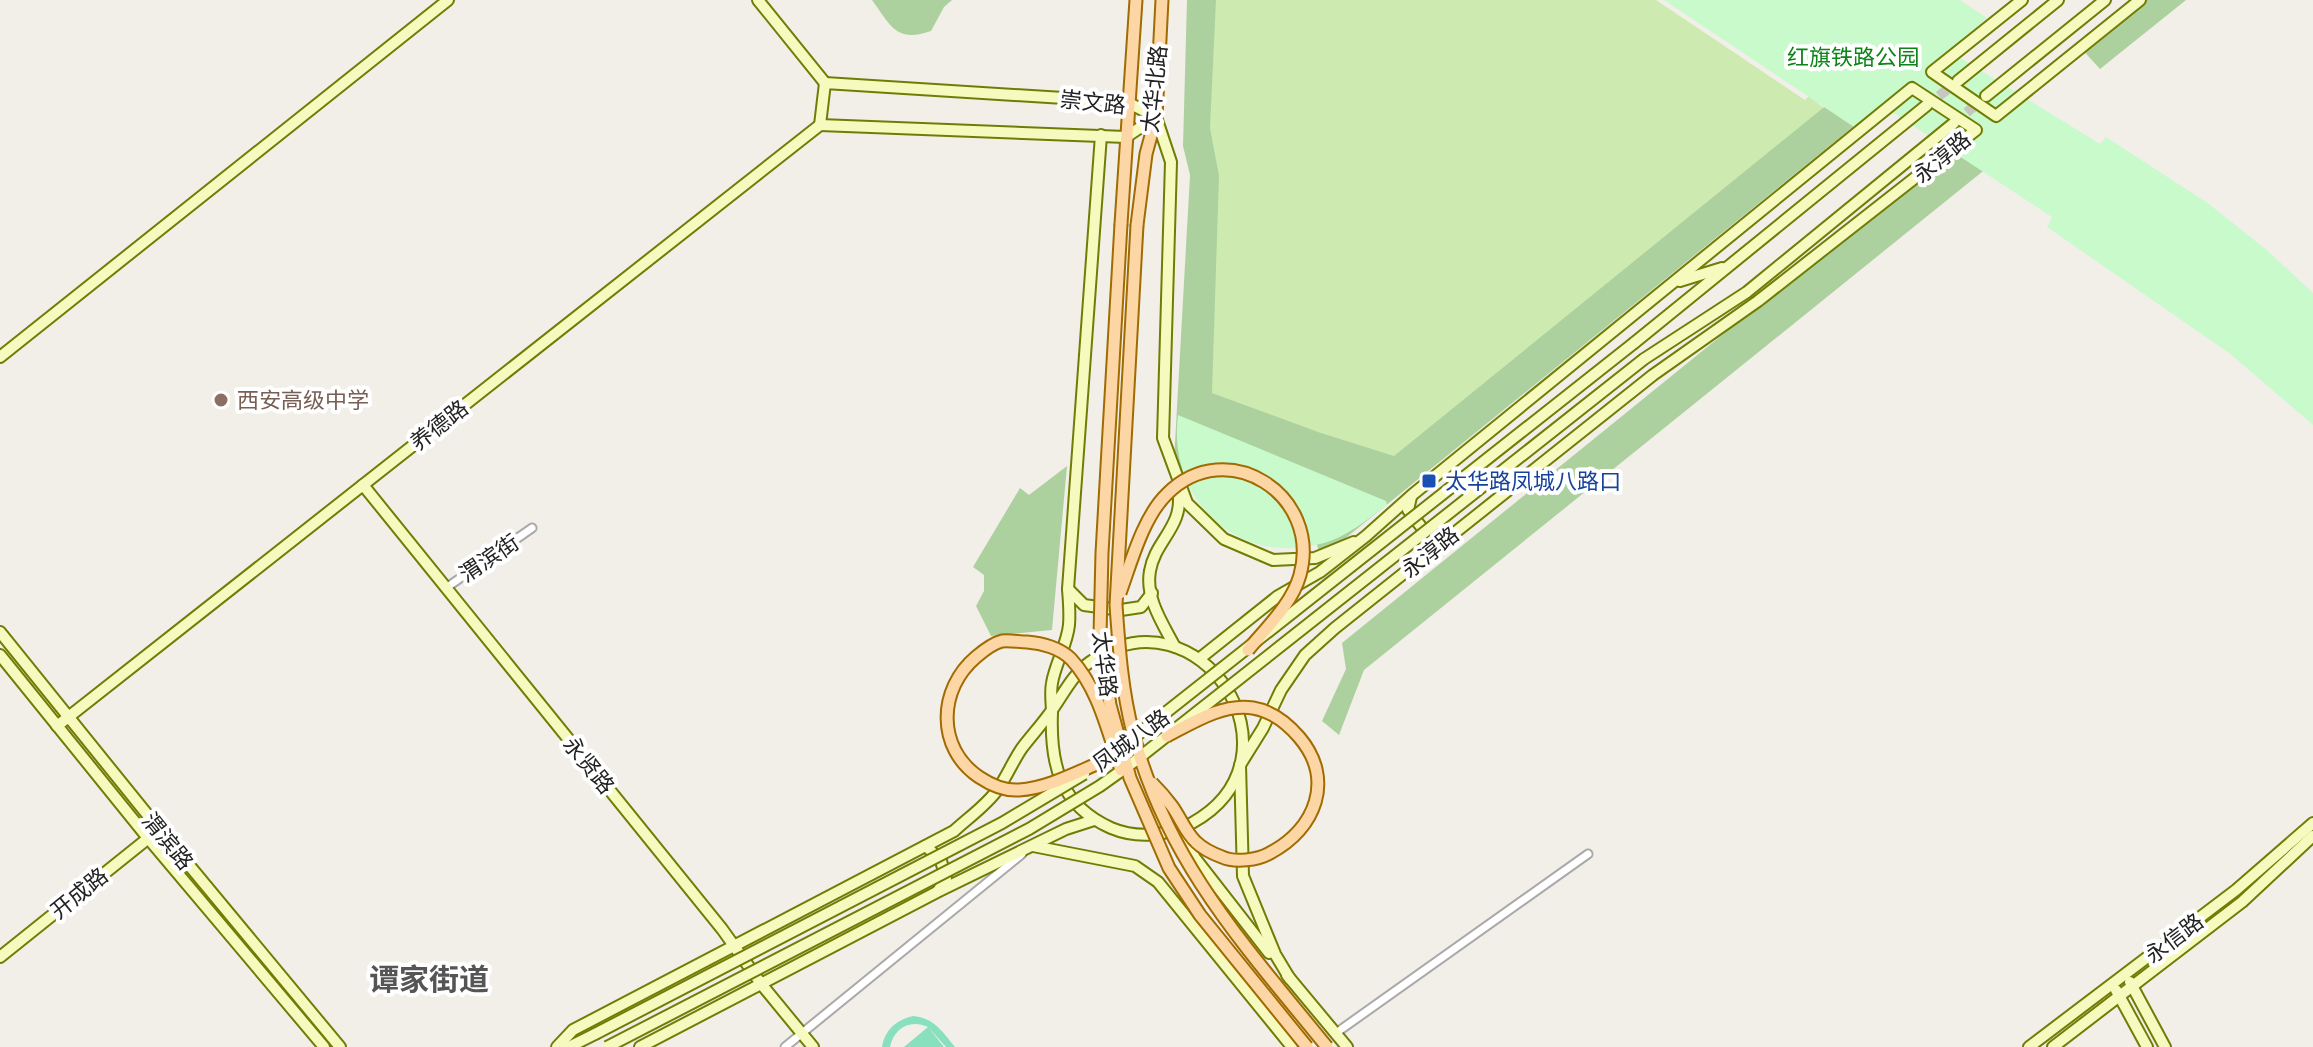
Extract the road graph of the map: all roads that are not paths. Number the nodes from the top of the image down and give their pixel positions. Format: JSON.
{"nodes":[{"id":1,"x":448,"y":0,"type":"edge"},
{"id":2,"x":758,"y":0,"type":"edge"},
{"id":3,"x":1136,"y":0,"type":"edge"},
{"id":4,"x":1162,"y":0,"type":"edge"},
{"id":5,"x":2022,"y":0,"type":"edge"},
{"id":6,"x":2058,"y":0,"type":"edge"},
{"id":7,"x":2105,"y":0,"type":"edge"},
{"id":8,"x":2140,"y":0,"type":"edge"},
{"id":9,"x":1958,"y":81,"type":"tunnel mouth"},
{"id":10,"x":825,"y":83,"type":"junction"},
{"id":11,"x":1986,"y":96,"type":"tunnel mouth"},
{"id":12,"x":1127,"y":102,"type":"junction"},
{"id":13,"x":1927,"y":105,"type":"tunnel mouth"},
{"id":14,"x":1156,"y":117,"type":"junction"},
{"id":15,"x":1954,"y":123,"type":"tunnel mouth"},
{"id":16,"x":820,"y":125,"type":"junction"},
{"id":17,"x":1101,"y":135,"type":"junction"},
{"id":18,"x":1126,"y":137,"type":"junction"},
{"id":19,"x":1121,"y":224,"type":"joint"},
{"id":20,"x":1137,"y":225,"type":"joint"},
{"id":21,"x":1728,"y":267,"type":"junction"},
{"id":22,"x":1675,"y":282,"type":"junction"},
{"id":23,"x":1747,"y":292,"type":"junction"},
{"id":24,"x":0,"y":357,"type":"edge"},
{"id":25,"x":1644,"y":359,"type":"joint"},
{"id":26,"x":1653,"y":375,"type":"junction"},
{"id":27,"x":1174,"y":468,"type":"junction"},
{"id":28,"x":363,"y":485,"type":"junction"},
{"id":29,"x":1412,"y":495,"type":"junction"},
{"id":30,"x":532,"y":528,"type":"dead end"},
{"id":31,"x":1366,"y":536,"type":"junction"},
{"id":32,"x":1444,"y":541,"type":"junction"},
{"id":33,"x":446,"y":588,"type":"junction"},
{"id":34,"x":1068,"y":589,"type":"junction"},
{"id":35,"x":1152,"y":593,"type":"junction"},
{"id":36,"x":1116,"y":605,"type":"junction"},
{"id":37,"x":0,"y":632,"type":"edge"},
{"id":38,"x":1175,"y":647,"type":"junction"},
{"id":39,"x":1248,"y":650,"type":"junction"},
{"id":40,"x":0,"y":655,"type":"edge"},
{"id":41,"x":1199,"y":659,"type":"junction"},
{"id":42,"x":1052,"y":711,"type":"junction"},
{"id":43,"x":68,"y":717,"type":"junction"},
{"id":44,"x":57,"y":726,"type":"junction"},
{"id":45,"x":1167,"y":736,"type":"junction"},
{"id":46,"x":1106,"y":760,"type":"junction"},
{"id":47,"x":1240,"y":765,"type":"junction"},
{"id":48,"x":1146,"y":777,"type":"junction"},
{"id":49,"x":1141,"y":807,"type":"junction"},
{"id":50,"x":1094,"y":820,"type":"junction"},
{"id":51,"x":2313,"y":823,"type":"edge"},
{"id":52,"x":159,"y":829,"type":"junction"},
{"id":53,"x":1179,"y":830,"type":"junction"},
{"id":54,"x":2313,"y":836,"type":"edge"},
{"id":55,"x":148,"y":838,"type":"junction"},
{"id":56,"x":926,"y":846,"type":"junction"},
{"id":57,"x":1033,"y":846,"type":"junction"},
{"id":58,"x":1588,"y":854,"type":"dead end"},
{"id":59,"x":937,"y":892,"type":"junction"},
{"id":60,"x":733,"y":947,"type":"junction"},
{"id":61,"x":0,"y":957,"type":"edge"},
{"id":62,"x":2125,"y":975,"type":"junction"},
{"id":63,"x":1290,"y":979,"type":"junction"},
{"id":64,"x":762,"y":985,"type":"junction"},
{"id":65,"x":2133,"y":985,"type":"junction"},
{"id":66,"x":2116,"y":990,"type":"junction"},
{"id":67,"x":802,"y":1033,"type":"junction"},
{"id":68,"x":1336,"y":1033,"type":"junction"},
{"id":69,"x":324,"y":1047,"type":"edge"},
{"id":70,"x":340,"y":1047,"type":"edge"},
{"id":71,"x":557,"y":1047,"type":"edge"},
{"id":72,"x":569,"y":1047,"type":"edge"},
{"id":73,"x":607,"y":1047,"type":"edge"},
{"id":74,"x":640,"y":1047,"type":"edge"},
{"id":75,"x":785,"y":1047,"type":"edge"},
{"id":76,"x":813,"y":1047,"type":"edge"},
{"id":77,"x":1292,"y":1047,"type":"edge"},
{"id":78,"x":1307,"y":1047,"type":"edge"},
{"id":79,"x":1327,"y":1047,"type":"edge"},
{"id":80,"x":1347,"y":1047,"type":"edge"},
{"id":81,"x":2029,"y":1047,"type":"edge"},
{"id":82,"x":2053,"y":1047,"type":"edge"},
{"id":83,"x":2147,"y":1047,"type":"edge"},
{"id":84,"x":2165,"y":1047,"type":"edge"}],
"edges":[{"from":1,"to":24,"type":"street"},
{"from":2,"to":10,"type":"street"},
{"from":3,"to":12,"type":"main road","name":"太华北路"},
{"from":4,"to":14,"type":"main road","name":"太华北路"},
{"from":5,"to":8,"type":"street"},
{"from":6,"to":9,"type":"street"},
{"from":7,"to":11,"type":"street"},
{"from":10,"to":12,"type":"street","name":"崇文路"},
{"from":10,"to":16,"type":"street"},
{"from":12,"to":14,"type":"street","name":"崇文路"},
{"from":12,"to":18,"type":"main road","name":"太华北路"},
{"from":13,"to":21,"type":"street"},
{"from":14,"to":18,"type":"street","name":"崇文路"},
{"from":14,"to":20,"type":"main road","name":"太华北路"},
{"from":14,"to":27,"type":"street"},
{"from":15,"to":23,"type":"street","name":"永淳路"},
{"from":16,"to":17,"type":"street","name":"崇文路"},
{"from":16,"to":28,"type":"street","name":"养德路"},
{"from":17,"to":18,"type":"street","name":"崇文路"},
{"from":17,"to":34,"type":"street"},
{"from":18,"to":19,"type":"main road","name":"太华北路"},
{"from":19,"to":49,"type":"main road","name":"太华路","bridge":true},
{"from":20,"to":36,"type":"main road","name":"太华路","bridge":true},
{"from":21,"to":22,"type":"street"},
{"from":21,"to":39,"type":"street","name":"凤城八路","bridge":true},
{"from":22,"to":26,"type":"street","name":"永淳路"},
{"from":22,"to":29,"type":"street","name":"永淳路"},
{"from":23,"to":25,"type":"street","name":"永淳路"},
{"from":23,"to":26,"type":"street"},
{"from":25,"to":45,"type":"street","name":"凤城八路","bridge":true},
{"from":26,"to":32,"type":"street","name":"永淳路"},
{"from":27,"to":31,"type":"street"},
{"from":27,"to":35,"type":"street"},
{"from":28,"to":33,"type":"street","name":"永贤路"},
{"from":28,"to":43,"type":"street","name":"养德路"},
{"from":29,"to":31,"type":"street","name":"永淳路"},
{"from":29,"to":32,"type":"street"},
{"from":30,"to":33,"type":"street","name":"渭滨街"},
{"from":31,"to":41,"type":"street","name":"永淳路"},
{"from":32,"to":47,"type":"street","name":"永淳路"},
{"from":33,"to":60,"type":"street","name":"永贤路"},
{"from":34,"to":35,"type":"street"},
{"from":34,"to":42,"type":"street"},
{"from":35,"to":38,"type":"street"},
{"from":36,"to":39,"type":"main road","bridge":true},
{"from":36,"to":48,"type":"main road","name":"太华路","bridge":true},
{"from":37,"to":43,"type":"street","name":"渭滨路"},
{"from":38,"to":41,"type":"street"},
{"from":38,"to":42,"type":"street"},
{"from":39,"to":46,"type":"street","name":"凤城八路","bridge":true},
{"from":40,"to":44,"type":"street","name":"渭滨路"},
{"from":41,"to":47,"type":"street"},
{"from":42,"to":50,"type":"street"},
{"from":42,"to":56,"type":"street"},
{"from":43,"to":44,"type":"street","name":"养德路"},
{"from":43,"to":52,"type":"street","name":"渭滨路"},
{"from":44,"to":55,"type":"street","name":"渭滨路"},
{"from":45,"to":48,"type":"main road","bridge":true},
{"from":45,"to":73,"type":"street","name":"凤城八路","bridge":true},
{"from":46,"to":49,"type":"main road","bridge":true},
{"from":46,"to":72,"type":"street","name":"凤城八路","bridge":true},
{"from":47,"to":53,"type":"street"},
{"from":47,"to":63,"type":"street"},
{"from":48,"to":79,"type":"main road","name":"太华路","bridge":true},
{"from":49,"to":78,"type":"main road","name":"太华路","bridge":true},
{"from":50,"to":53,"type":"street"},
{"from":50,"to":57,"type":"street"},
{"from":51,"to":62,"type":"street","name":"永信路"},
{"from":52,"to":55,"type":"street","name":"开成路"},
{"from":52,"to":70,"type":"street","name":"渭滨路"},
{"from":53,"to":63,"type":"street"},
{"from":54,"to":65,"type":"street","name":"永信路"},
{"from":55,"to":61,"type":"street","name":"开成路"},
{"from":55,"to":69,"type":"street","name":"渭滨路"},
{"from":56,"to":59,"type":"street"},
{"from":56,"to":60,"type":"street"},
{"from":57,"to":59,"type":"street"},
{"from":57,"to":67,"type":"street"},
{"from":57,"to":77,"type":"street"},
{"from":58,"to":68,"type":"street"},
{"from":59,"to":64,"type":"street"},
{"from":60,"to":64,"type":"street","name":"永贤路"},
{"from":60,"to":71,"type":"street"},
{"from":62,"to":65,"type":"street"},
{"from":62,"to":66,"type":"street","name":"永信路"},
{"from":63,"to":68,"type":"street"},
{"from":64,"to":67,"type":"street","name":"永贤路"},
{"from":64,"to":74,"type":"street"},
{"from":65,"to":66,"type":"street","name":"永信路"},
{"from":65,"to":84,"type":"street"},
{"from":66,"to":81,"type":"street","name":"永信路"},
{"from":66,"to":82,"type":"street","name":"永信路"},
{"from":66,"to":83,"type":"street"},
{"from":67,"to":75,"type":"street"},
{"from":67,"to":76,"type":"street","name":"永贤路"},
{"from":68,"to":80,"type":"street"}]}
